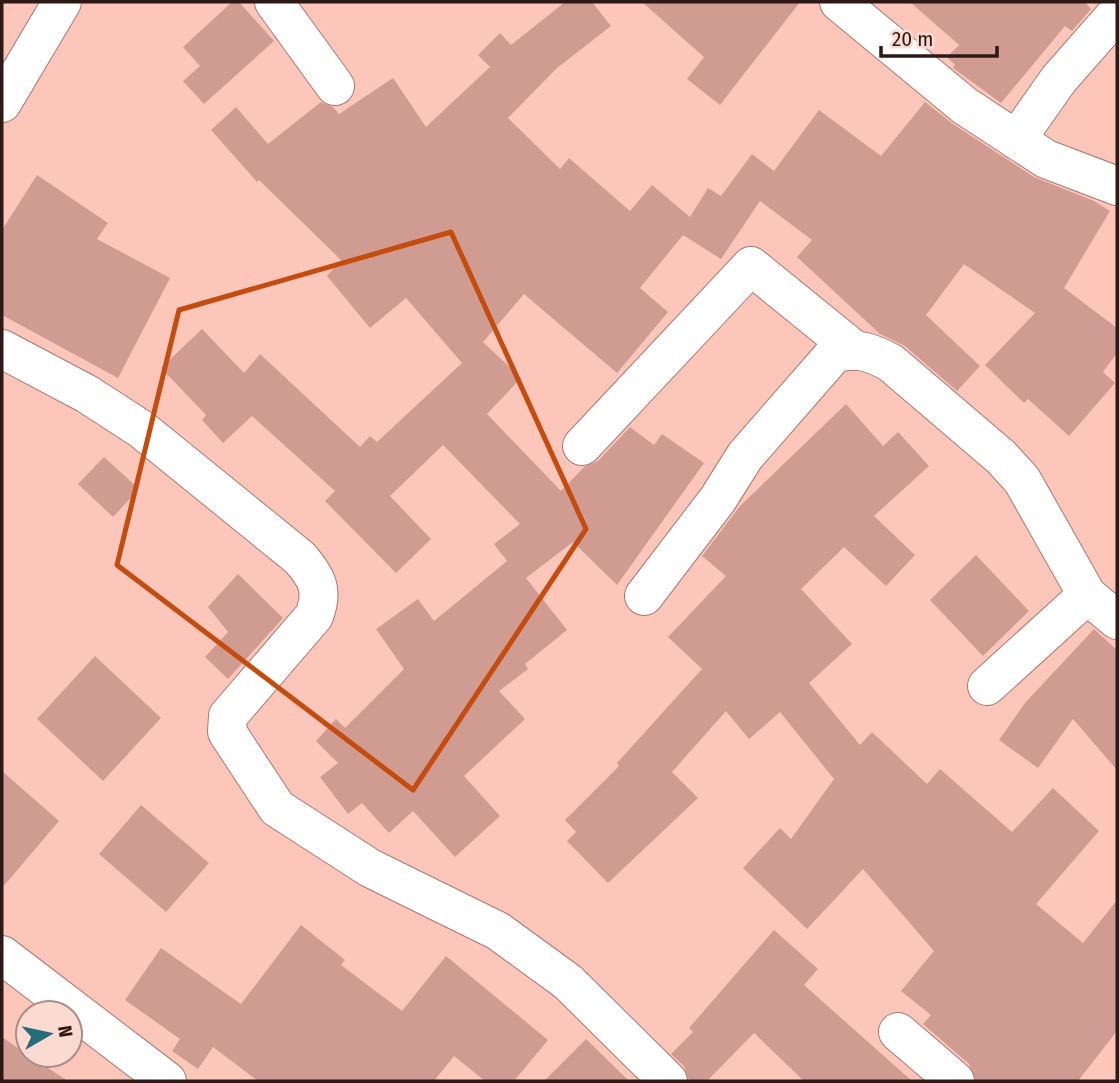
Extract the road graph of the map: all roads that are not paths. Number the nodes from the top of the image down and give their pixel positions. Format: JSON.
{"nodes":[{"id":1,"x":61,"y":2,"type":"edge"},
{"id":2,"x":274,"y":2,"type":"edge"},
{"id":3,"x":839,"y":2,"type":"edge"},
{"id":4,"x":1117,"y":13,"type":"edge"},
{"id":5,"x":335,"y":86,"type":"dead end"},
{"id":6,"x":2,"y":103,"type":"edge"},
{"id":7,"x":1016,"y":140,"type":"junction"},
{"id":8,"x":1117,"y":186,"type":"edge"},
{"id":9,"x":852,"y":348,"type":"junction"},
{"id":10,"x":2,"y":349,"type":"edge"},
{"id":11,"x":582,"y":446,"type":"dead end"},
{"id":12,"x":1087,"y":595,"type":"junction"},
{"id":13,"x":644,"y":596,"type":"dead end"},
{"id":14,"x":1117,"y":621,"type":"edge"},
{"id":15,"x":987,"y":686,"type":"dead end"},
{"id":16,"x":2,"y":955,"type":"edge"},
{"id":17,"x":898,"y":1032,"type":"dead end"},
{"id":18,"x":167,"y":1081,"type":"edge"},
{"id":19,"x":668,"y":1081,"type":"edge"},
{"id":20,"x":955,"y":1081,"type":"edge"}],
"edges":[{"from":1,"to":6,"type":"street"},
{"from":2,"to":5,"type":"street"},
{"from":3,"to":7,"type":"street"},
{"from":4,"to":7,"type":"street"},
{"from":7,"to":8,"type":"street"},
{"from":9,"to":11,"type":"street"},
{"from":9,"to":12,"type":"street"},
{"from":9,"to":13,"type":"street"},
{"from":10,"to":19,"type":"street"},
{"from":12,"to":14,"type":"street"},
{"from":12,"to":15,"type":"street"},
{"from":16,"to":18,"type":"street"},
{"from":17,"to":20,"type":"street"}]}
